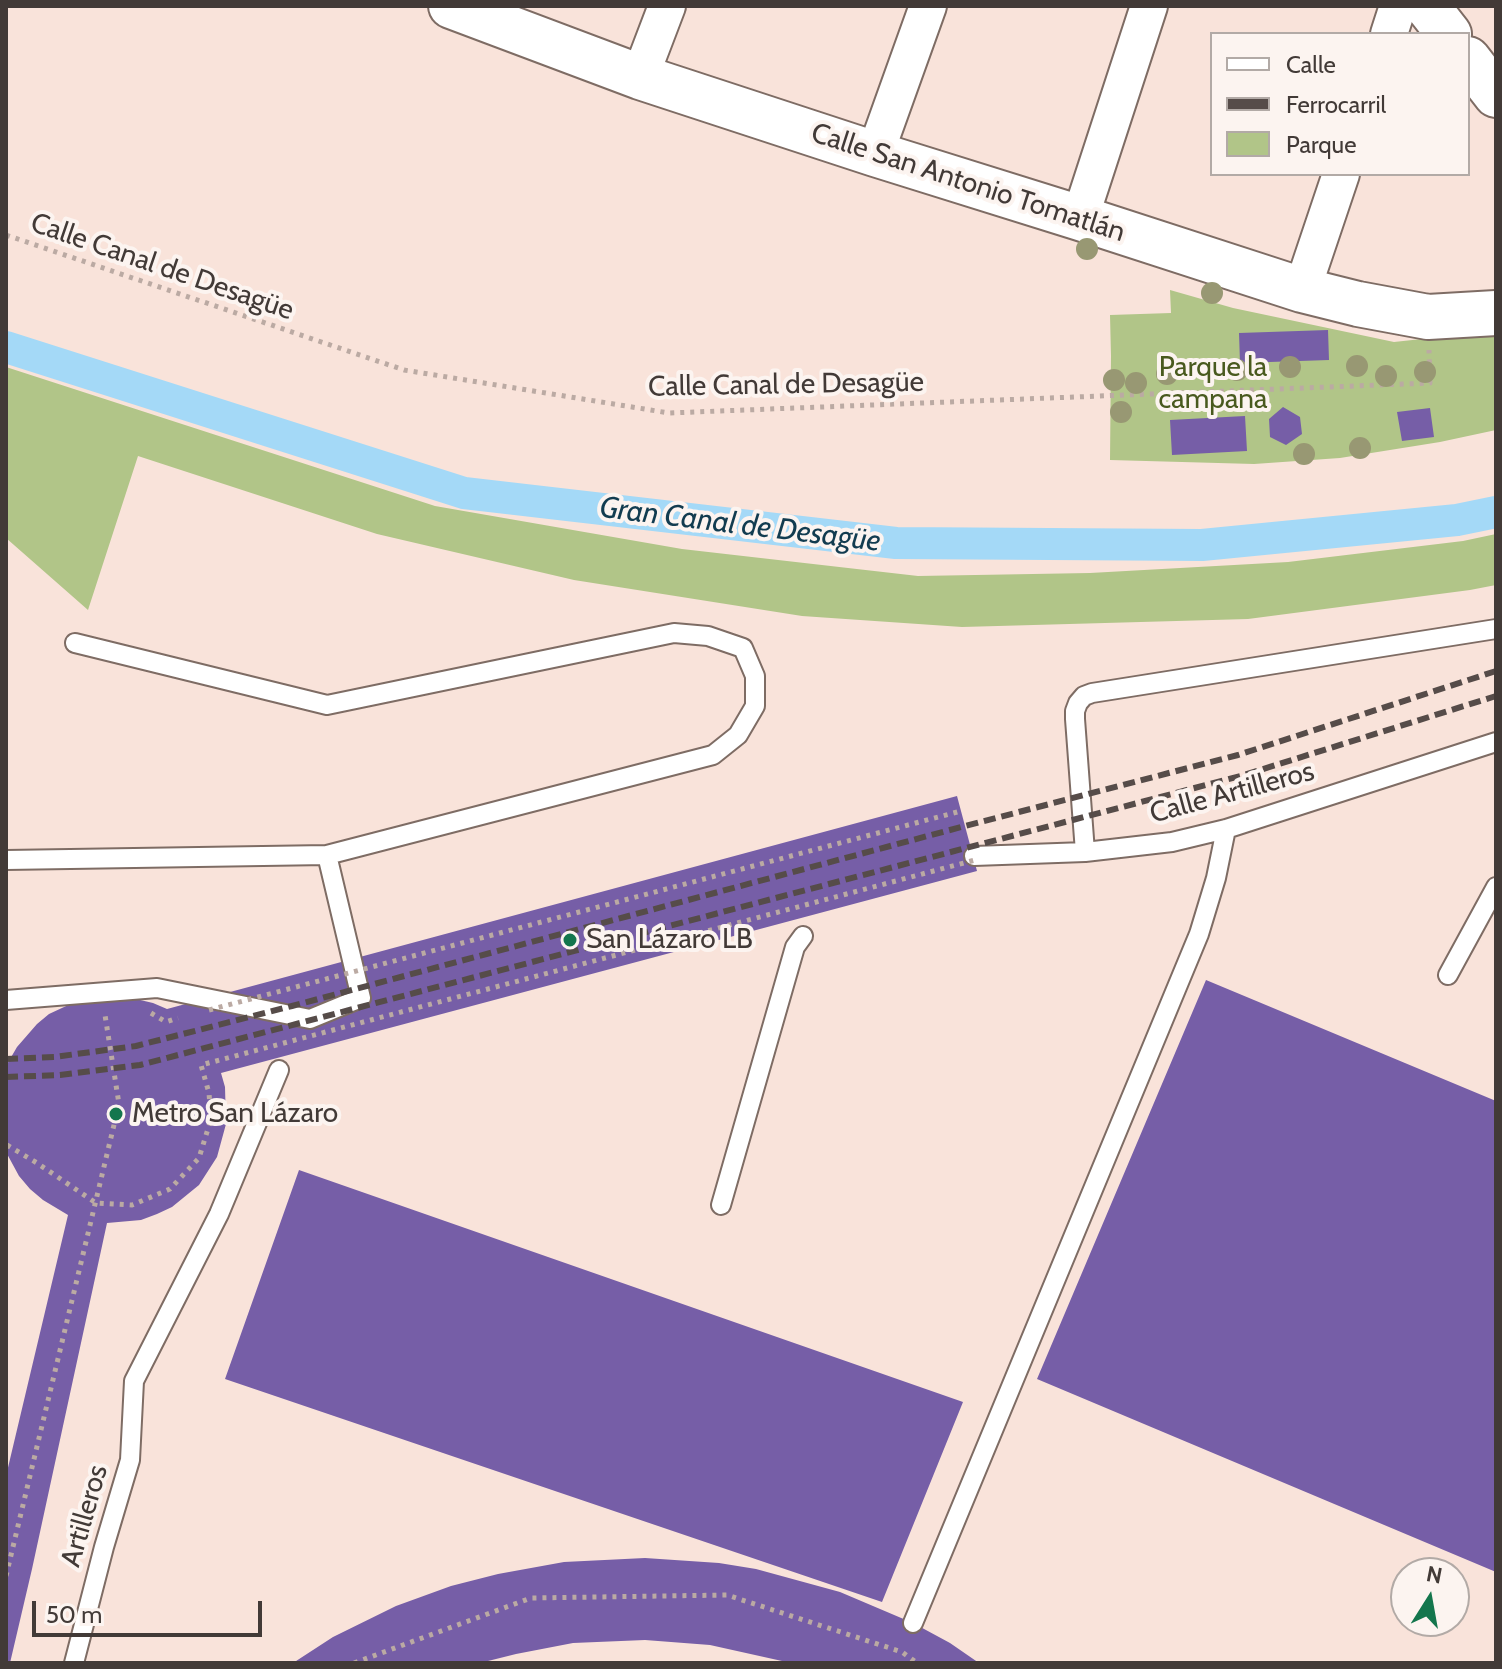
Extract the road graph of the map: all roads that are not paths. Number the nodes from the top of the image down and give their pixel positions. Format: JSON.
{"nodes":[{"id":1,"x":667,"y":6,"type":"edge"},
{"id":2,"x":928,"y":6,"type":"edge"},
{"id":3,"x":1149,"y":6,"type":"edge"},
{"id":4,"x":1398,"y":6,"type":"edge"},
{"id":5,"x":1427,"y":6,"type":"edge"},
{"id":6,"x":458,"y":7,"type":"edge"},
{"id":7,"x":1390,"y":32,"type":"edge"},
{"id":8,"x":1447,"y":32,"type":"edge"},
{"id":9,"x":1470,"y":62,"type":"edge"},
{"id":10,"x":640,"y":77,"type":"junction"},
{"id":11,"x":1496,"y":95,"type":"edge"},
{"id":12,"x":875,"y":154,"type":"junction"},
{"id":13,"x":1340,"y":176,"type":"edge"},
{"id":14,"x":1080,"y":218,"type":"junction"},
{"id":15,"x":1302,"y":290,"type":"junction"},
{"id":16,"x":1496,"y":313,"type":"edge"},
{"id":17,"x":1496,"y":629,"type":"edge"},
{"id":18,"x":75,"y":643,"type":"dead end"},
{"id":19,"x":1496,"y":742,"type":"edge"},
{"id":20,"x":1226,"y":829,"type":"junction"},
{"id":21,"x":1085,"y":852,"type":"junction"},
{"id":22,"x":327,"y":855,"type":"junction"},
{"id":23,"x":974,"y":858,"type":"road end"},
{"id":24,"x":6,"y":860,"type":"edge"},
{"id":25,"x":1496,"y":887,"type":"edge"},
{"id":26,"x":803,"y":936,"type":"dead end"},
{"id":27,"x":1448,"y":975,"type":"dead end"},
{"id":28,"x":6,"y":1000,"type":"edge"},
{"id":29,"x":279,"y":1070,"type":"dead end"},
{"id":30,"x":721,"y":1205,"type":"dead end"},
{"id":31,"x":913,"y":1623,"type":"dead end"},
{"id":32,"x":74,"y":1663,"type":"edge"}],
"edges":[{"from":1,"to":10,"type":"street"},
{"from":2,"to":12,"type":"street"},
{"from":3,"to":14,"type":"street"},
{"from":4,"to":7,"type":"street"},
{"from":5,"to":8,"type":"street"},
{"from":6,"to":10,"type":"street","name":"Calle San Antonio Tomatlán"},
{"from":9,"to":11,"type":"street"},
{"from":10,"to":12,"type":"street","name":"Calle San Antonio Tomatlán"},
{"from":12,"to":14,"type":"street","name":"Calle San Antonio Tomatlán"},
{"from":13,"to":15,"type":"street"},
{"from":14,"to":15,"type":"street","name":"Calle San Antonio Tomatlán"},
{"from":15,"to":16,"type":"street","name":"Calle San Antonio Tomatlán"},
{"from":17,"to":21,"type":"lane"},
{"from":18,"to":22,"type":"lane"},
{"from":19,"to":20,"type":"lane","name":"Calle Artilleros"},
{"from":20,"to":21,"type":"lane","name":"Calle Artilleros"},
{"from":20,"to":31,"type":"lane"},
{"from":21,"to":23,"type":"lane","name":"Calle Artilleros"},
{"from":22,"to":24,"type":"lane"},
{"from":22,"to":28,"type":"lane"},
{"from":25,"to":27,"type":"lane"},
{"from":26,"to":30,"type":"lane"},
{"from":29,"to":32,"type":"lane","name":"Artilleros"}]}
